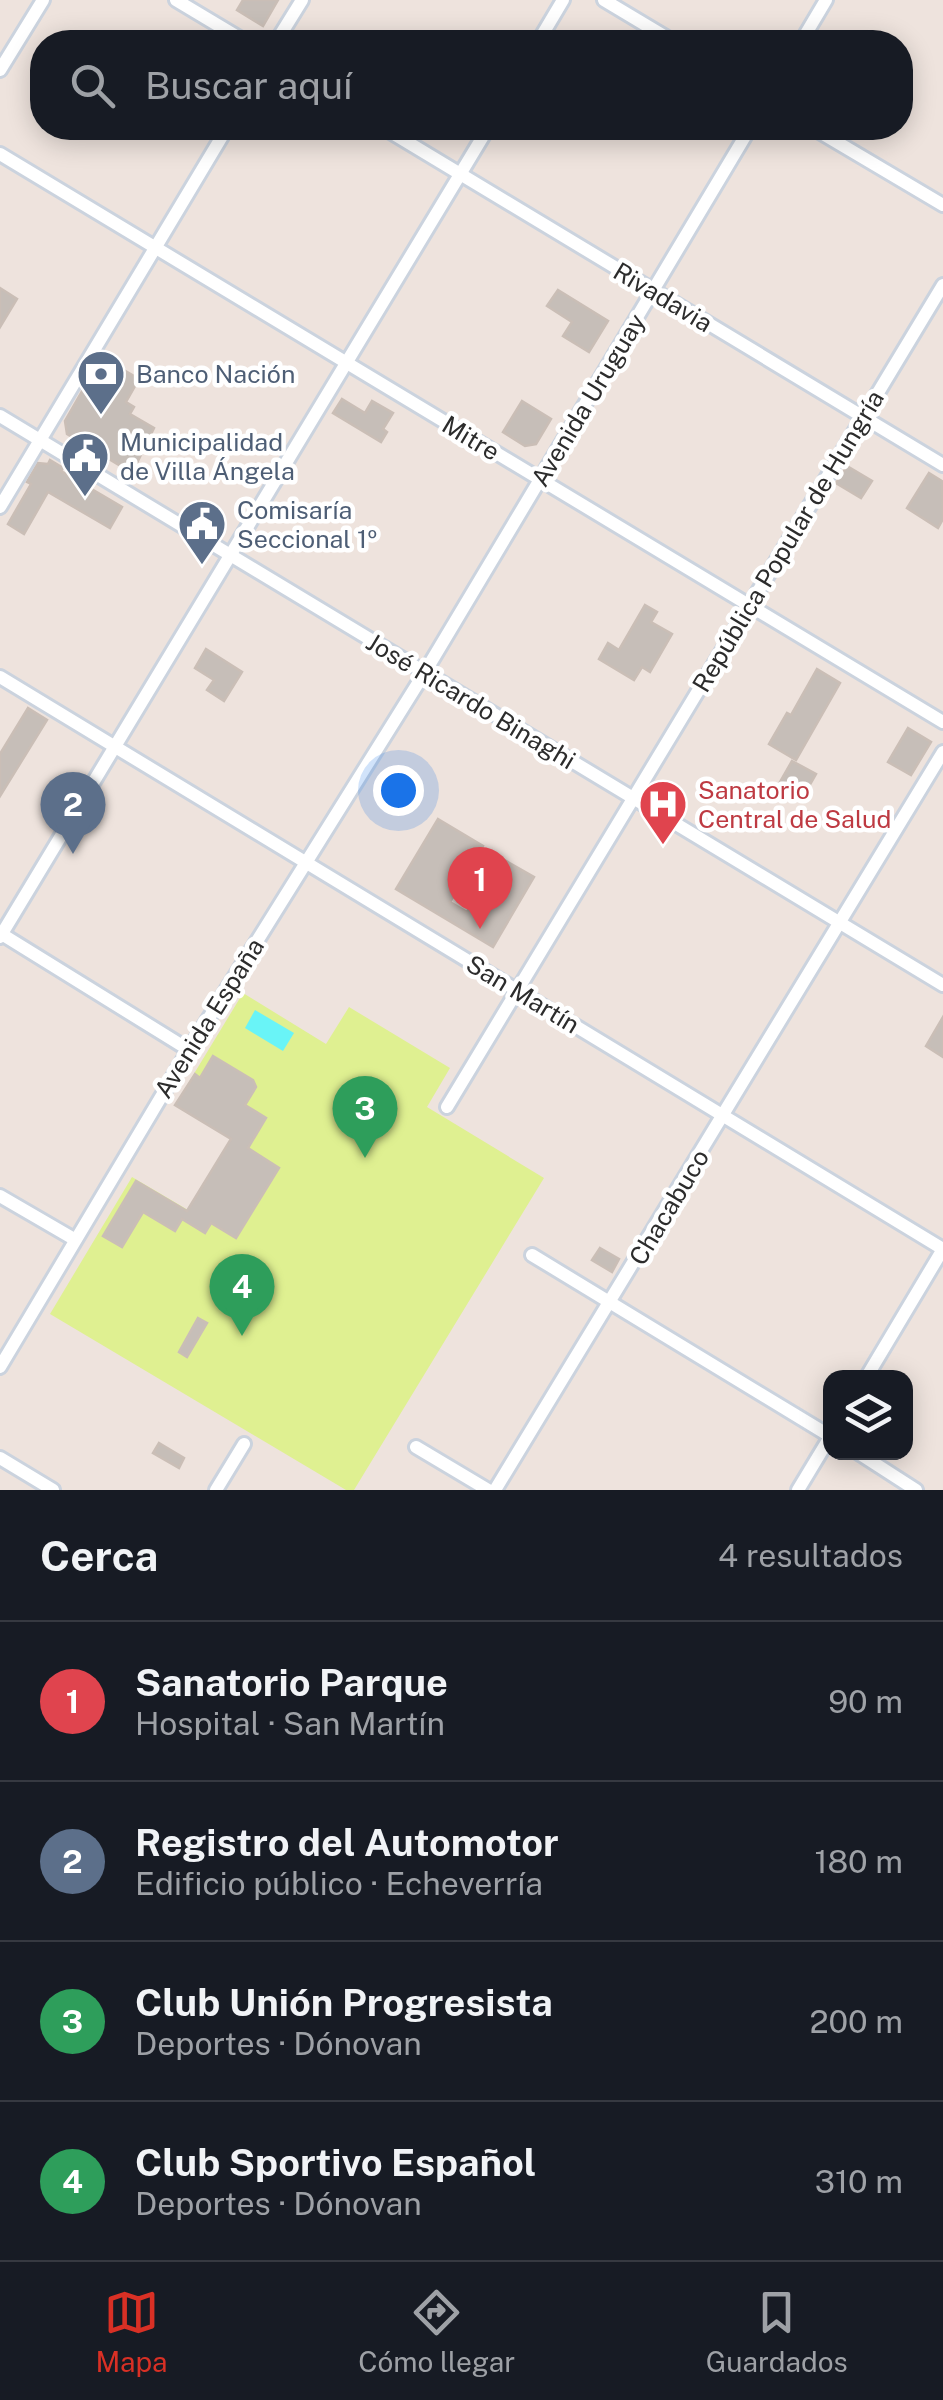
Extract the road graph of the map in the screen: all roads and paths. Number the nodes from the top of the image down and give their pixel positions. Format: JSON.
{"nodes":[{"id":1,"x":43,"y":0,"type":"edge"},
{"id":2,"x":176,"y":0,"type":"edge"},
{"id":3,"x":302,"y":0,"type":"edge"},
{"id":4,"x":563,"y":0,"type":"edge"},
{"id":5,"x":604,"y":0,"type":"edge"},
{"id":6,"x":826,"y":0,"type":"edge"},
{"id":7,"x":226,"y":30,"type":"edge"},
{"id":8,"x":283,"y":30,"type":"edge"},
{"id":9,"x":545,"y":30,"type":"edge"},
{"id":10,"x":654,"y":30,"type":"edge"},
{"id":11,"x":807,"y":30,"type":"edge"},
{"id":12,"x":0,"y":70,"type":"edge"},
{"id":13,"x":220,"y":140,"type":"edge"},
{"id":14,"x":404,"y":140,"type":"edge"},
{"id":15,"x":481,"y":140,"type":"edge"},
{"id":16,"x":743,"y":140,"type":"edge"},
{"id":17,"x":833,"y":140,"type":"edge"},
{"id":18,"x":0,"y":154,"type":"edge"},
{"id":19,"x":460,"y":174,"type":"junction"},
{"id":20,"x":943,"y":206,"type":"edge"},
{"id":21,"x":157,"y":249,"type":"junction"},
{"id":22,"x":943,"y":284,"type":"edge"},
{"id":23,"x":653,"y":291,"type":"junction"},
{"id":24,"x":345,"y":362,"type":"junction"},
{"id":25,"x":0,"y":416,"type":"edge"},
{"id":26,"x":862,"y":417,"type":"junction"},
{"id":27,"x":40,"y":441,"type":"junction"},
{"id":28,"x":943,"y":465,"type":"edge"},
{"id":29,"x":540,"y":479,"type":"junction"},
{"id":30,"x":0,"y":507,"type":"edge"},
{"id":31,"x":229,"y":554,"type":"junction"},
{"id":32,"x":750,"y":606,"type":"junction"},
{"id":33,"x":424,"y":672,"type":"junction"},
{"id":34,"x":0,"y":677,"type":"edge"},
{"id":35,"x":943,"y":722,"type":"edge"},
{"id":36,"x":114,"y":746,"type":"junction"},
{"id":37,"x":943,"y":752,"type":"edge"},
{"id":38,"x":635,"y":799,"type":"junction"},
{"id":39,"x":305,"y":862,"type":"junction"},
{"id":40,"x":840,"y":923,"type":"junction"},
{"id":41,"x":0,"y":935,"type":"edge"},
{"id":42,"x":943,"y":985,"type":"edge"},
{"id":43,"x":518,"y":991,"type":"junction"},
{"id":44,"x":189,"y":1050,"type":"junction"},
{"id":45,"x":447,"y":1108,"type":"dead end"},
{"id":46,"x":724,"y":1116,"type":"junction"},
{"id":47,"x":0,"y":1196,"type":"edge"},
{"id":48,"x":74,"y":1240,"type":"junction"},
{"id":49,"x":943,"y":1248,"type":"edge"},
{"id":50,"x":532,"y":1255,"type":"dead end"},
{"id":51,"x":612,"y":1301,"type":"junction"},
{"id":52,"x":0,"y":1368,"type":"edge"},
{"id":53,"x":871,"y":1370,"type":"edge"},
{"id":54,"x":823,"y":1432,"type":"edge"},
{"id":55,"x":244,"y":1444,"type":"dead end"},
{"id":56,"x":416,"y":1447,"type":"dead end"},
{"id":57,"x":823,"y":1448,"type":"edge"},
{"id":58,"x":0,"y":1458,"type":"edge"},
{"id":59,"x":869,"y":1460,"type":"edge"},
{"id":60,"x":53,"y":1490,"type":"edge"},
{"id":61,"x":216,"y":1490,"type":"edge"},
{"id":62,"x":492,"y":1490,"type":"edge"},
{"id":63,"x":798,"y":1490,"type":"edge"},
{"id":64,"x":916,"y":1490,"type":"edge"}],
"edges":[{"from":1,"to":12,"type":"street"},
{"from":2,"to":7,"type":"street"},
{"from":3,"to":8,"type":"street"},
{"from":4,"to":9,"type":"street"},
{"from":5,"to":10,"type":"street"},
{"from":6,"to":11,"type":"street"},
{"from":13,"to":21,"type":"street"},
{"from":14,"to":19,"type":"street","name":"Rivadavia"},
{"from":15,"to":19,"type":"street"},
{"from":16,"to":23,"type":"street","name":"Avenida Uruguay"},
{"from":17,"to":20,"type":"street"},
{"from":18,"to":21,"type":"street","name":"Mitre"},
{"from":19,"to":23,"type":"street","name":"Rivadavia"},
{"from":19,"to":24,"type":"street"},
{"from":21,"to":24,"type":"street","name":"Mitre"},
{"from":21,"to":27,"type":"street"},
{"from":22,"to":26,"type":"street","name":"República Popular de Hungría"},
{"from":23,"to":26,"type":"street","name":"Rivadavia"},
{"from":23,"to":29,"type":"street","name":"Avenida Uruguay"},
{"from":24,"to":29,"type":"street","name":"Mitre"},
{"from":24,"to":31,"type":"street"},
{"from":25,"to":27,"type":"street","name":"José Ricardo Binaghi"},
{"from":26,"to":28,"type":"street","name":"Rivadavia"},
{"from":26,"to":32,"type":"street","name":"República Popular de Hungría"},
{"from":27,"to":30,"type":"street"},
{"from":27,"to":31,"type":"street","name":"José Ricardo Binaghi"},
{"from":29,"to":32,"type":"street","name":"Mitre"},
{"from":29,"to":33,"type":"street","name":"Avenida Uruguay"},
{"from":31,"to":33,"type":"street","name":"José Ricardo Binaghi"},
{"from":31,"to":36,"type":"street"},
{"from":32,"to":35,"type":"street","name":"Mitre"},
{"from":32,"to":38,"type":"street","name":"República Popular de Hungría"},
{"from":33,"to":38,"type":"street","name":"José Ricardo Binaghi"},
{"from":33,"to":39,"type":"street","name":"Avenida España"},
{"from":34,"to":36,"type":"street","name":"San Martín"},
{"from":36,"to":39,"type":"street","name":"San Martín"},
{"from":36,"to":41,"type":"street"},
{"from":37,"to":40,"type":"street","name":"Chacabuco"},
{"from":38,"to":40,"type":"street","name":"José Ricardo Binaghi"},
{"from":38,"to":43,"type":"street","name":"República Popular de Hungría"},
{"from":39,"to":43,"type":"street","name":"San Martín"},
{"from":39,"to":44,"type":"street","name":"Avenida España"},
{"from":40,"to":42,"type":"street","name":"José Ricardo Binaghi"},
{"from":40,"to":46,"type":"street","name":"Chacabuco"},
{"from":41,"to":44,"type":"street"},
{"from":43,"to":45,"type":"street","name":"República Popular de Hungría"},
{"from":43,"to":46,"type":"street","name":"San Martín"},
{"from":44,"to":48,"type":"street","name":"Avenida España"},
{"from":46,"to":49,"type":"street","name":"San Martín"},
{"from":46,"to":51,"type":"street","name":"Chacabuco"},
{"from":47,"to":48,"type":"street"},
{"from":48,"to":52,"type":"street","name":"Avenida España"},
{"from":49,"to":53,"type":"street"},
{"from":50,"to":51,"type":"street"},
{"from":51,"to":54,"type":"street"},
{"from":51,"to":62,"type":"street","name":"Chacabuco"},
{"from":55,"to":61,"type":"street"},
{"from":56,"to":62,"type":"street"},
{"from":57,"to":63,"type":"street"},
{"from":58,"to":60,"type":"street"},
{"from":59,"to":64,"type":"street"}]}
